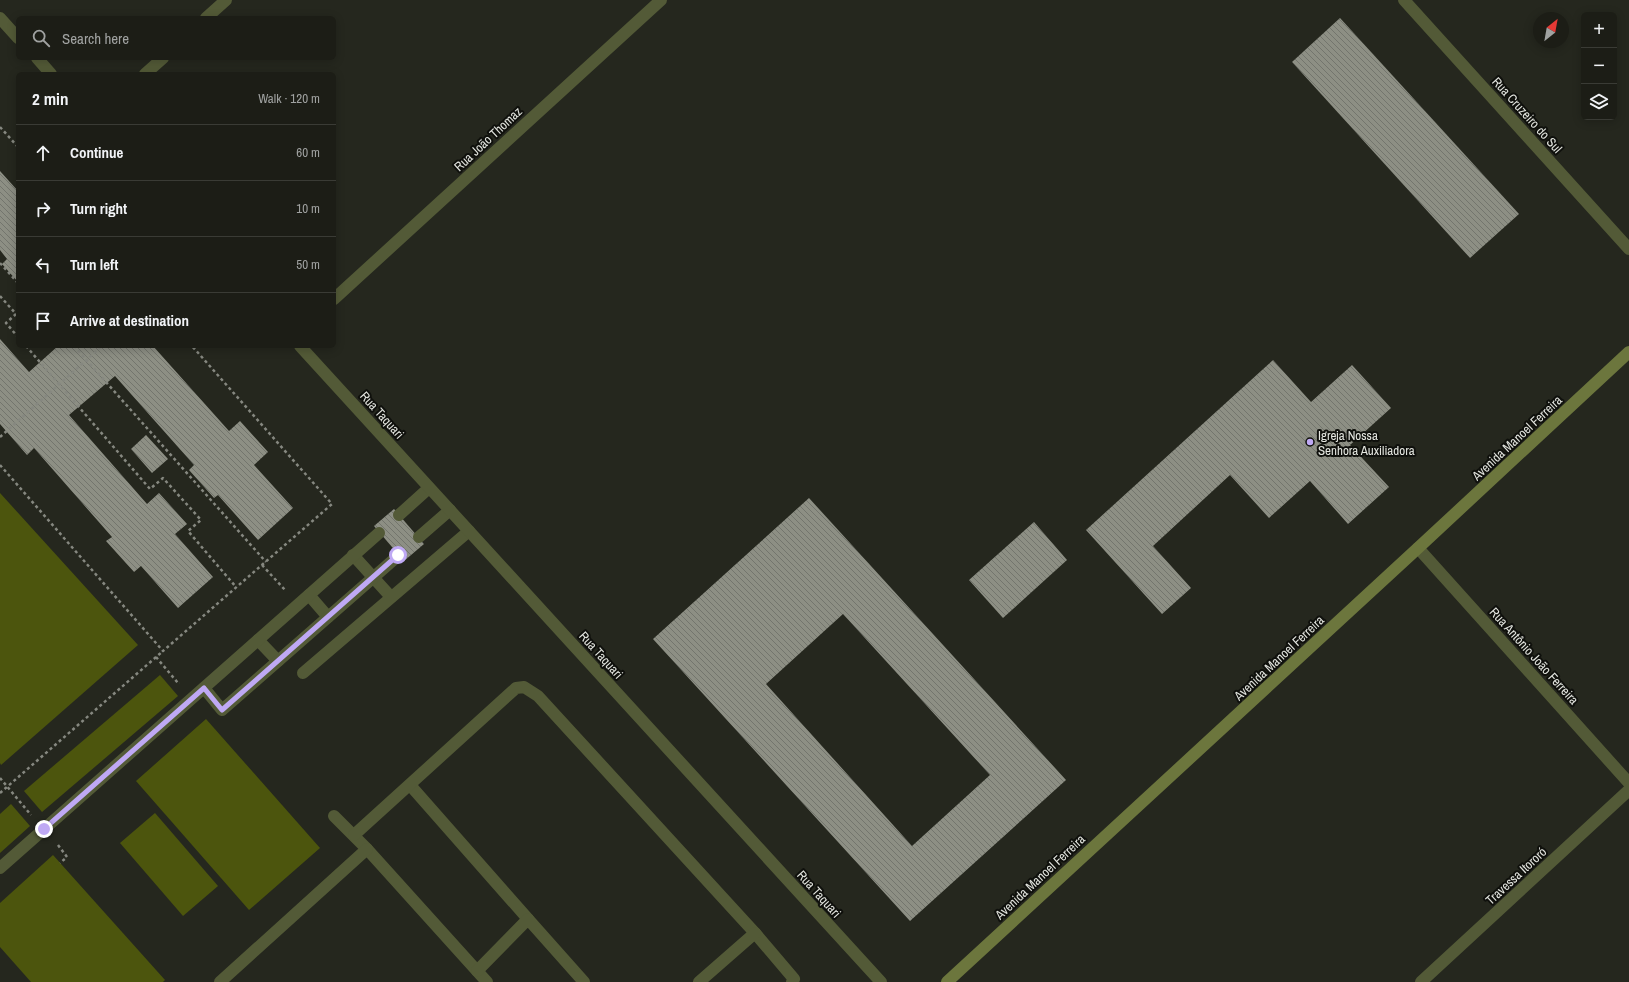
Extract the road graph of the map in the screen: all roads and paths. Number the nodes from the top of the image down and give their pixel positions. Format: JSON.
{"nodes":[{"id":1,"x":226,"y":0,"type":"edge"},
{"id":2,"x":661,"y":0,"type":"edge"},
{"id":3,"x":1404,"y":0,"type":"edge"},
{"id":4,"x":208,"y":16,"type":"edge"},
{"id":5,"x":0,"y":18,"type":"edge"},
{"id":6,"x":16,"y":36,"type":"edge"},
{"id":7,"x":39,"y":60,"type":"edge"},
{"id":8,"x":161,"y":60,"type":"edge"},
{"id":9,"x":49,"y":72,"type":"edge"},
{"id":10,"x":147,"y":72,"type":"edge"},
{"id":11,"x":0,"y":126,"type":"edge"},
{"id":12,"x":16,"y":145,"type":"edge"},
{"id":13,"x":1629,"y":249,"type":"edge"},
{"id":14,"x":0,"y":263,"type":"edge"},
{"id":15,"x":16,"y":281,"type":"edge"},
{"id":16,"x":0,"y":296,"type":"edge"},
{"id":17,"x":336,"y":297,"type":"edge"},
{"id":18,"x":16,"y":314,"type":"edge"},
{"id":19,"x":16,"y":314,"type":"edge"},
{"id":20,"x":16,"y":335,"type":"edge"},
{"id":21,"x":28,"y":348,"type":"edge"},
{"id":22,"x":76,"y":348,"type":"edge"},
{"id":23,"x":100,"y":348,"type":"edge"},
{"id":24,"x":194,"y":348,"type":"edge"},
{"id":25,"x":302,"y":348,"type":"edge"},
{"id":26,"x":1629,"y":352,"type":"edge"},
{"id":27,"x":86,"y":360,"type":"junction"},
{"id":28,"x":59,"y":384,"type":"junction"},
{"id":29,"x":0,"y":437,"type":"edge"},
{"id":30,"x":0,"y":465,"type":"edge"},
{"id":31,"x":429,"y":488,"type":"junction"},
{"id":32,"x":450,"y":510,"type":"junction"},
{"id":33,"x":399,"y":515,"type":"dead end"},
{"id":34,"x":468,"y":531,"type":"junction"},
{"id":35,"x":379,"y":532,"type":"dead end"},
{"id":36,"x":419,"y":538,"type":"dead end"},
{"id":37,"x":1418,"y":548,"type":"junction"},
{"id":38,"x":353,"y":555,"type":"junction"},
{"id":39,"x":398,"y":555,"type":"dead end"},
{"id":40,"x":266,"y":562,"type":"junction"},
{"id":41,"x":262,"y":565,"type":"junction"},
{"id":42,"x":373,"y":577,"type":"junction"},
{"id":43,"x":236,"y":587,"type":"junction"},
{"id":44,"x":287,"y":592,"type":"dead end"},
{"id":45,"x":309,"y":595,"type":"junction"},
{"id":46,"x":391,"y":597,"type":"junction"},
{"id":47,"x":328,"y":616,"type":"junction"},
{"id":48,"x":258,"y":640,"type":"junction"},
{"id":49,"x":163,"y":651,"type":"junction"},
{"id":50,"x":156,"y":657,"type":"junction"},
{"id":51,"x":278,"y":661,"type":"junction"},
{"id":52,"x":303,"y":673,"type":"dead end"},
{"id":53,"x":183,"y":683,"type":"dead end"},
{"id":54,"x":204,"y":688,"type":"junction"},
{"id":55,"x":0,"y":778,"type":"edge"},
{"id":56,"x":1629,"y":783,"type":"edge"},
{"id":57,"x":410,"y":785,"type":"junction"},
{"id":58,"x":7,"y":787,"type":"junction"},
{"id":59,"x":1629,"y":790,"type":"edge"},
{"id":60,"x":0,"y":793,"type":"edge"},
{"id":61,"x":334,"y":816,"type":"dead end"},
{"id":62,"x":34,"y":818,"type":"dead end"},
{"id":63,"x":354,"y":835,"type":"junction"},
{"id":64,"x":58,"y":844,"type":"dead end"},
{"id":65,"x":367,"y":849,"type":"junction"},
{"id":66,"x":60,"y":863,"type":"dead end"},
{"id":67,"x":0,"y":868,"type":"edge"},
{"id":68,"x":528,"y":919,"type":"junction"},
{"id":69,"x":755,"y":933,"type":"junction"},
{"id":70,"x":477,"y":971,"type":"junction"},
{"id":71,"x":220,"y":982,"type":"edge"},
{"id":72,"x":487,"y":982,"type":"edge"},
{"id":73,"x":584,"y":982,"type":"edge"},
{"id":74,"x":699,"y":982,"type":"edge"},
{"id":75,"x":792,"y":982,"type":"edge"},
{"id":76,"x":881,"y":982,"type":"edge"},
{"id":77,"x":947,"y":982,"type":"edge"},
{"id":78,"x":1421,"y":982,"type":"edge"}],
"edges":[{"from":1,"to":4,"type":"street"},
{"from":2,"to":17,"type":"street","name":"Rua João Thomaz"},
{"from":3,"to":13,"type":"street","name":"Rua Cruzeiro do Sul"},
{"from":5,"to":6,"type":"street"},
{"from":7,"to":9,"type":"street"},
{"from":8,"to":10,"type":"street"},
{"from":11,"to":12,"type":"path"},
{"from":14,"to":15,"type":"path"},
{"from":16,"to":18,"type":"path"},
{"from":19,"to":20,"type":"path"},
{"from":21,"to":28,"type":"path"},
{"from":22,"to":27,"type":"path"},
{"from":23,"to":27,"type":"path"},
{"from":24,"to":40,"type":"path"},
{"from":25,"to":31,"type":"street","name":"Rua Taquari"},
{"from":26,"to":37,"type":"street","name":"Avenida Manoel Ferreira"},
{"from":27,"to":28,"type":"path"},
{"from":27,"to":40,"type":"path"},
{"from":28,"to":29,"type":"path"},
{"from":28,"to":43,"type":"path"},
{"from":30,"to":49,"type":"path"},
{"from":31,"to":32,"type":"street","name":"Rua Taquari"},
{"from":31,"to":33,"type":"street"},
{"from":32,"to":34,"type":"street","name":"Rua Taquari"},
{"from":32,"to":36,"type":"street"},
{"from":34,"to":46,"type":"street"},
{"from":34,"to":76,"type":"street","name":"Rua Taquari"},
{"from":35,"to":38,"type":"street"},
{"from":37,"to":56,"type":"street","name":"Rua Antônio João Ferreira"},
{"from":37,"to":77,"type":"street","name":"Avenida Manoel Ferreira"},
{"from":38,"to":42,"type":"street"},
{"from":38,"to":45,"type":"street"},
{"from":39,"to":42,"type":"street"},
{"from":40,"to":41,"type":"path"},
{"from":41,"to":43,"type":"path"},
{"from":41,"to":44,"type":"path"},
{"from":42,"to":46,"type":"street"},
{"from":42,"to":47,"type":"street"},
{"from":43,"to":49,"type":"path"},
{"from":45,"to":47,"type":"street"},
{"from":45,"to":48,"type":"street"},
{"from":46,"to":52,"type":"street"},
{"from":47,"to":51,"type":"street"},
{"from":48,"to":51,"type":"street"},
{"from":48,"to":54,"type":"street"},
{"from":49,"to":50,"type":"path"},
{"from":50,"to":53,"type":"path"},
{"from":50,"to":58,"type":"path"},
{"from":51,"to":54,"type":"street"},
{"from":54,"to":67,"type":"street"},
{"from":55,"to":58,"type":"path"},
{"from":57,"to":63,"type":"street"},
{"from":57,"to":68,"type":"street"},
{"from":57,"to":69,"type":"street"},
{"from":58,"to":60,"type":"path"},
{"from":58,"to":62,"type":"path"},
{"from":59,"to":78,"type":"street","name":"Travessa Itororó"},
{"from":61,"to":63,"type":"street"},
{"from":63,"to":65,"type":"street"},
{"from":64,"to":66,"type":"path"},
{"from":65,"to":70,"type":"street"},
{"from":65,"to":71,"type":"street"},
{"from":68,"to":70,"type":"street"},
{"from":68,"to":73,"type":"street"},
{"from":69,"to":74,"type":"street"},
{"from":69,"to":75,"type":"street"},
{"from":70,"to":72,"type":"street"}]}
